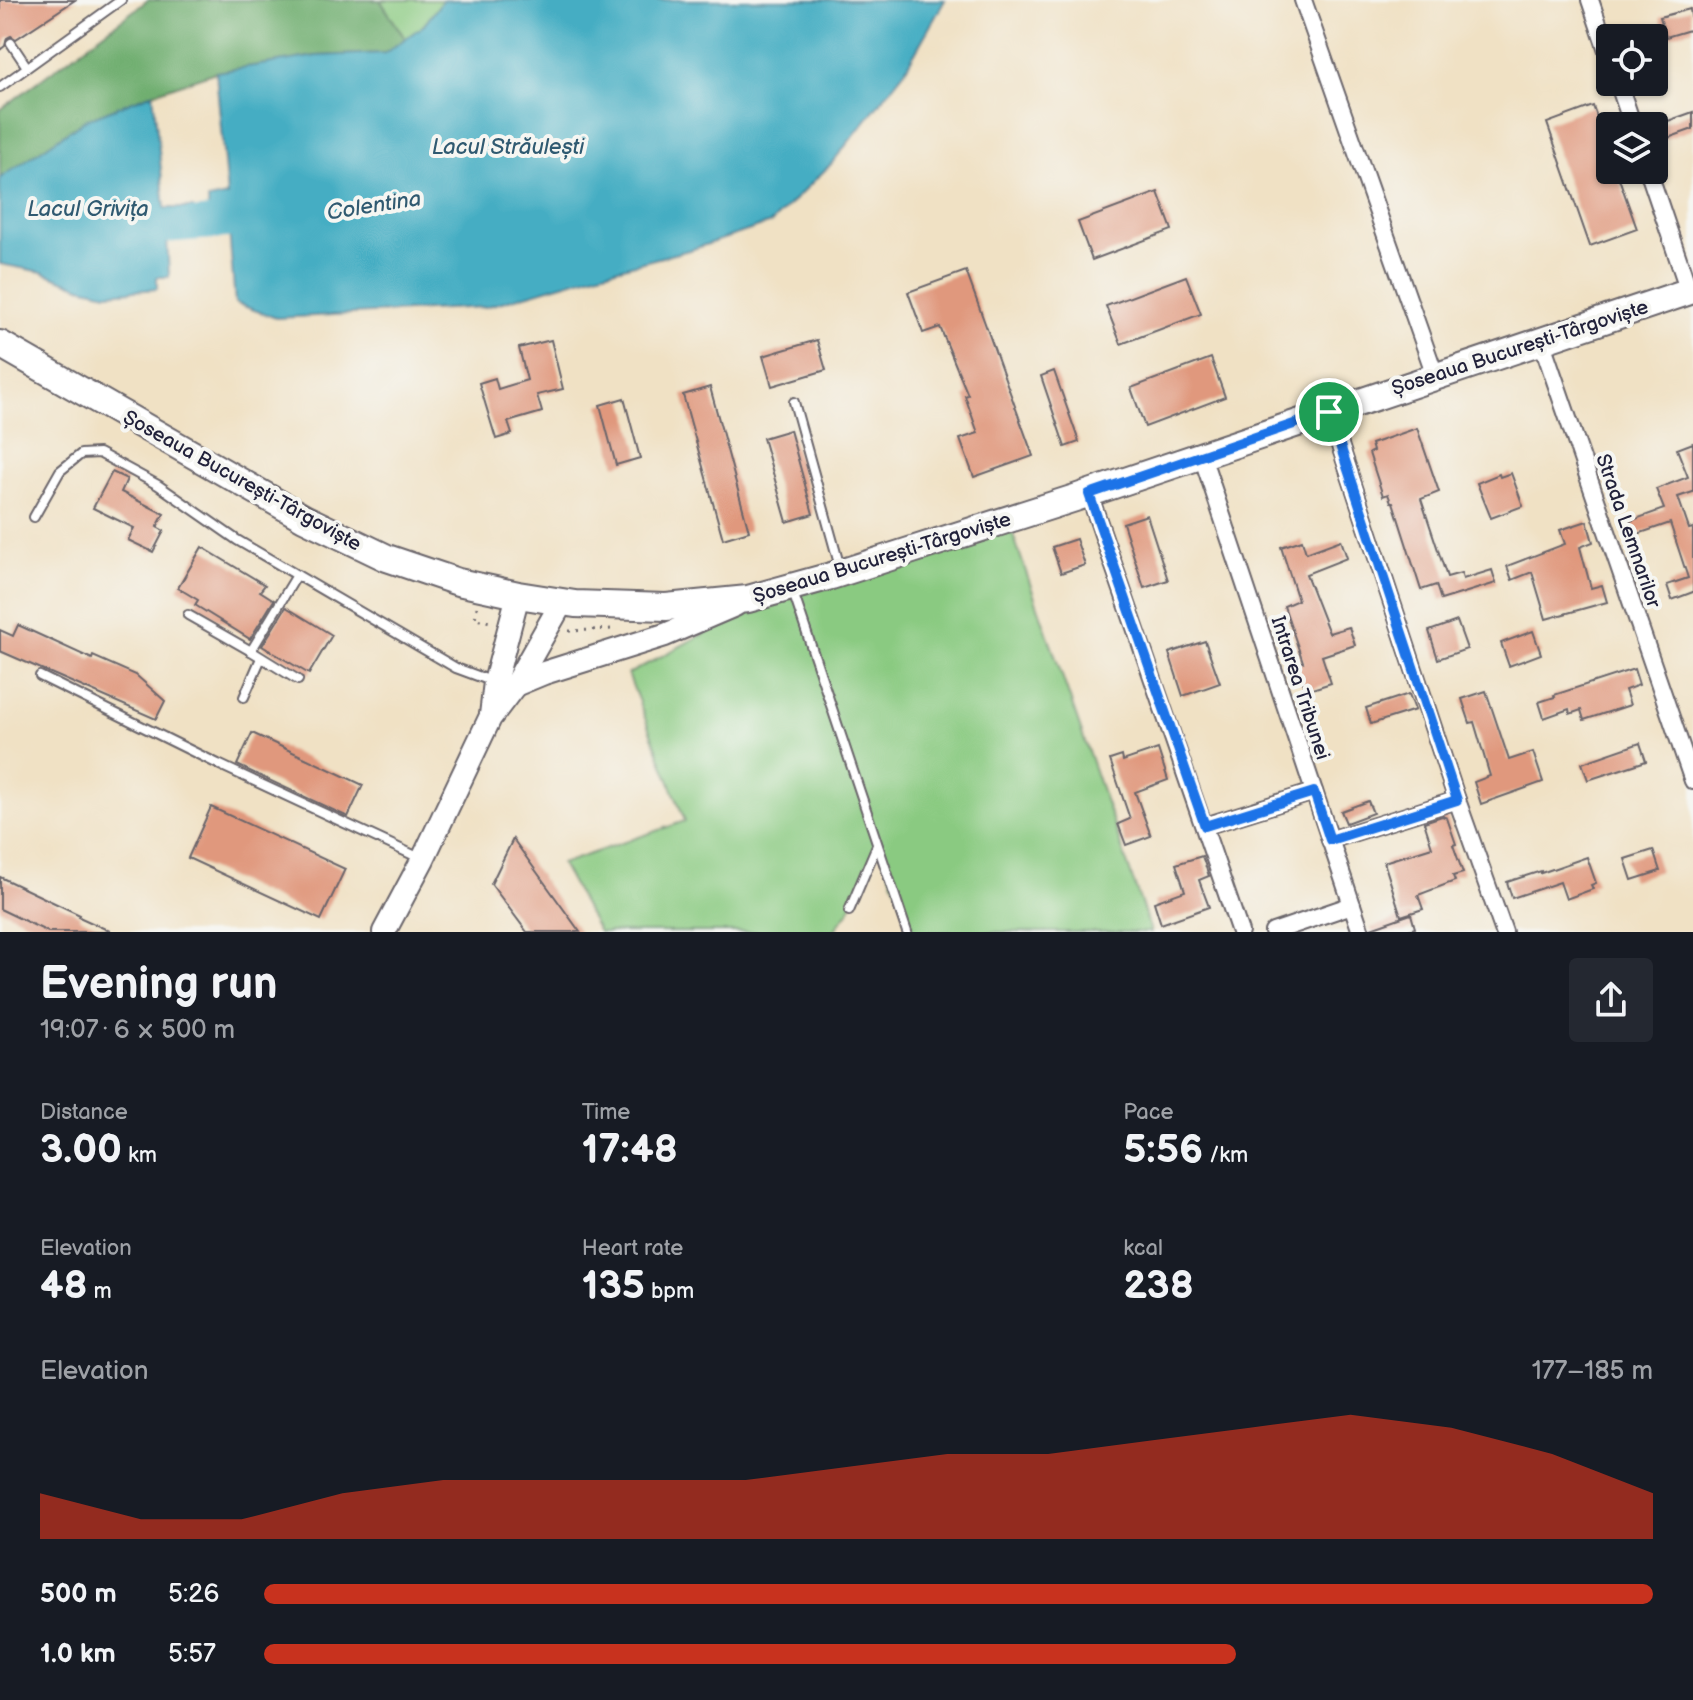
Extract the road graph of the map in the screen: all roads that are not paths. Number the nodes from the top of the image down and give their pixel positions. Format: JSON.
{"nodes":[{"id":1,"x":121,"y":0,"type":"edge"},
{"id":2,"x":1303,"y":0,"type":"edge"},
{"id":3,"x":1590,"y":0,"type":"edge"},
{"id":4,"x":1598,"y":24,"type":"edge"},
{"id":5,"x":11,"y":43,"type":"dead end"},
{"id":6,"x":27,"y":67,"type":"junction"},
{"id":7,"x":0,"y":87,"type":"edge"},
{"id":8,"x":1653,"y":184,"type":"edge"},
{"id":9,"x":1691,"y":291,"type":"edge"},
{"id":10,"x":1541,"y":340,"type":"junction"},
{"id":11,"x":0,"y":344,"type":"edge"},
{"id":12,"x":1435,"y":375,"type":"junction"},
{"id":13,"x":794,"y":402,"type":"dead end"},
{"id":14,"x":1329,"y":412,"type":"junction"},
{"id":15,"x":1202,"y":456,"type":"junction"},
{"id":16,"x":1089,"y":494,"type":"junction"},
{"id":17,"x":34,"y":517,"type":"dead end"},
{"id":18,"x":842,"y":573,"type":"junction"},
{"id":19,"x":297,"y":575,"type":"junction"},
{"id":20,"x":792,"y":587,"type":"junction"},
{"id":21,"x":518,"y":595,"type":"junction"},
{"id":22,"x":748,"y":599,"type":"junction"},
{"id":23,"x":562,"y":602,"type":"junction"},
{"id":24,"x":188,"y":615,"type":"dead end"},
{"id":25,"x":251,"y":651,"type":"junction"},
{"id":26,"x":261,"y":658,"type":"junction"},
{"id":27,"x":40,"y":676,"type":"dead end"},
{"id":28,"x":298,"y":680,"type":"dead end"},
{"id":29,"x":505,"y":684,"type":"junction"},
{"id":30,"x":244,"y":697,"type":"dead end"},
{"id":31,"x":1693,"y":781,"type":"edge"},
{"id":32,"x":1314,"y":792,"type":"junction"},
{"id":33,"x":1457,"y":800,"type":"junction"},
{"id":34,"x":1205,"y":826,"type":"junction"},
{"id":35,"x":1330,"y":840,"type":"junction"},
{"id":36,"x":878,"y":844,"type":"junction"},
{"id":37,"x":423,"y":859,"type":"junction"},
{"id":38,"x":1352,"y":905,"type":"junction"},
{"id":39,"x":849,"y":911,"type":"dead end"},
{"id":40,"x":384,"y":932,"type":"edge"},
{"id":41,"x":907,"y":932,"type":"edge"},
{"id":42,"x":1240,"y":932,"type":"edge"},
{"id":43,"x":1273,"y":932,"type":"edge"},
{"id":44,"x":1361,"y":932,"type":"edge"},
{"id":45,"x":1504,"y":932,"type":"edge"}],
"edges":[{"from":1,"to":6,"type":"lane"},
{"from":2,"to":12,"type":"street"},
{"from":3,"to":4,"type":"street"},
{"from":5,"to":6,"type":"lane"},
{"from":6,"to":7,"type":"lane"},
{"from":8,"to":9,"type":"street"},
{"from":9,"to":10,"type":"main road","name":"Șoseaua București-Târgoviște"},
{"from":10,"to":12,"type":"main road","name":"Șoseaua București-Târgoviște"},
{"from":10,"to":31,"type":"street","name":"Strada Lemnarilor"},
{"from":11,"to":21,"type":"main road","name":"Șoseaua București-Târgoviște"},
{"from":12,"to":14,"type":"main road","name":"Șoseaua București-Târgoviște"},
{"from":13,"to":18,"type":"lane"},
{"from":14,"to":15,"type":"main road","name":"Șoseaua București-Târgoviște"},
{"from":14,"to":33,"type":"street"},
{"from":15,"to":16,"type":"main road","name":"Șoseaua București-Târgoviște"},
{"from":15,"to":32,"type":"street","name":"Intrarea Tribunei"},
{"from":16,"to":18,"type":"main road","name":"Șoseaua București-Târgoviște"},
{"from":16,"to":34,"type":"street"},
{"from":17,"to":19,"type":"lane"},
{"from":18,"to":20,"type":"main road","name":"Șoseaua București-Târgoviște"},
{"from":19,"to":25,"type":"lane"},
{"from":19,"to":29,"type":"lane"},
{"from":20,"to":22,"type":"main road","name":"Șoseaua București-Târgoviște"},
{"from":20,"to":36,"type":"lane"},
{"from":21,"to":23,"type":"main road","name":"Șoseaua București-Târgoviște"},
{"from":21,"to":29,"type":"main road"},
{"from":22,"to":23,"type":"main road","name":"Șoseaua București-Târgoviște"},
{"from":22,"to":29,"type":"main road"},
{"from":23,"to":29,"type":"main road"},
{"from":24,"to":25,"type":"lane"},
{"from":25,"to":26,"type":"lane"},
{"from":26,"to":28,"type":"lane"},
{"from":26,"to":30,"type":"lane"},
{"from":27,"to":37,"type":"lane"},
{"from":29,"to":37,"type":"main road"},
{"from":32,"to":34,"type":"street"},
{"from":32,"to":35,"type":"street","name":"Intrarea Tribunei"},
{"from":33,"to":35,"type":"street"},
{"from":33,"to":45,"type":"street"},
{"from":34,"to":42,"type":"street"},
{"from":35,"to":38,"type":"street","name":"Intrarea Tribunei"},
{"from":36,"to":39,"type":"lane"},
{"from":36,"to":41,"type":"lane"},
{"from":37,"to":40,"type":"main road"},
{"from":38,"to":43,"type":"street"},
{"from":38,"to":44,"type":"street","name":"Intrarea Tribunei"}]}
